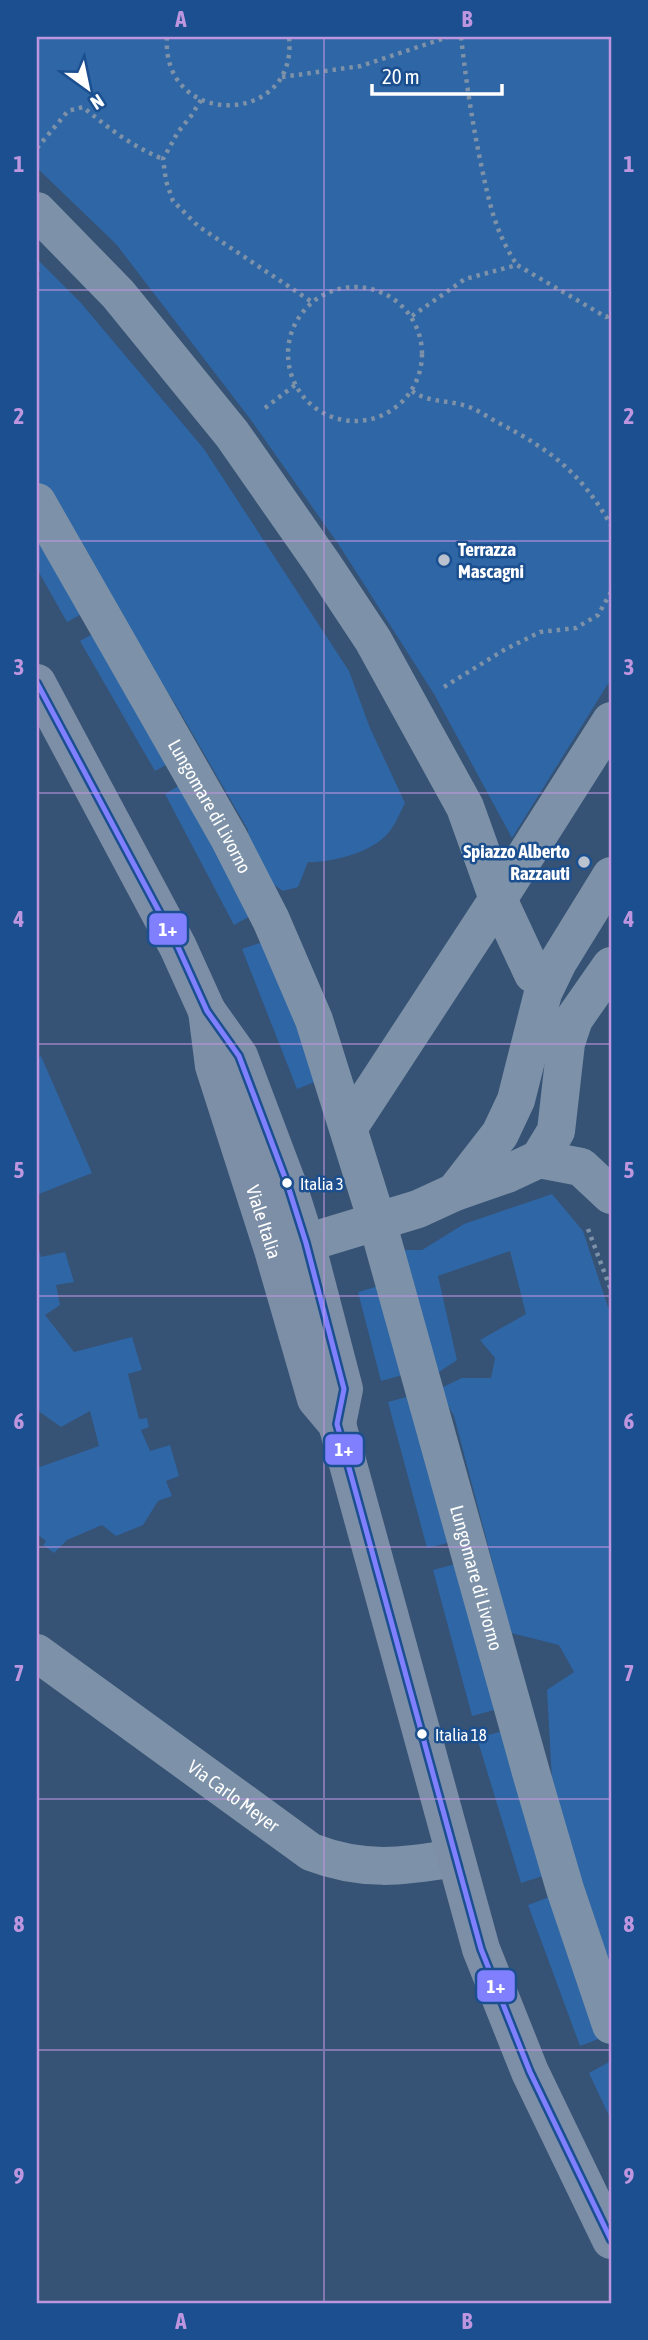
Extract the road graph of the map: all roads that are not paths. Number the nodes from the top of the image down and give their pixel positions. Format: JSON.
{"nodes":[{"id":1,"x":37,"y":211,"type":"edge"},
{"id":2,"x":37,"y":502,"type":"edge"},
{"id":3,"x":37,"y":683,"type":"edge"},
{"id":4,"x":611,"y":721,"type":"edge"},
{"id":5,"x":611,"y":877,"type":"edge"},
{"id":6,"x":498,"y":900,"type":"junction"},
{"id":7,"x":611,"y":966,"type":"edge"},
{"id":8,"x":545,"y":968,"type":"junction"},
{"id":9,"x":207,"y":1011,"type":"junction"},
{"id":10,"x":516,"y":1100,"type":"junction"},
{"id":11,"x":349,"y":1127,"type":"junction"},
{"id":12,"x":547,"y":1145,"type":"junction"},
{"id":13,"x":455,"y":1192,"type":"junction"},
{"id":14,"x":611,"y":1195,"type":"edge"},
{"id":15,"x":377,"y":1221,"type":"junction"},
{"id":16,"x":306,"y":1242,"type":"junction"},
{"id":17,"x":337,"y":1424,"type":"junction"},
{"id":18,"x":37,"y":1653,"type":"edge"},
{"id":19,"x":455,"y":1858,"type":"junction"},
{"id":20,"x":611,"y":2025,"type":"edge"},
{"id":21,"x":611,"y":2239,"type":"edge"}],
"edges":[{"from":1,"to":6,"type":"street"},
{"from":2,"to":11,"type":"street","name":"Lungomare di Livorno"},
{"from":3,"to":9,"type":"main road","name":"Viale Italia"},
{"from":4,"to":6,"type":"street"},
{"from":5,"to":8,"type":"street"},
{"from":6,"to":8,"type":"street"},
{"from":6,"to":11,"type":"street"},
{"from":7,"to":12,"type":"street"},
{"from":8,"to":10,"type":"street"},
{"from":9,"to":16,"type":"main road","name":"Viale Italia"},
{"from":9,"to":17,"type":"main road","name":"Viale Italia"},
{"from":10,"to":12,"type":"street"},
{"from":10,"to":13,"type":"street"},
{"from":11,"to":15,"type":"street","name":"Lungomare di Livorno"},
{"from":12,"to":13,"type":"street"},
{"from":12,"to":14,"type":"street"},
{"from":13,"to":15,"type":"street"},
{"from":15,"to":16,"type":"street"},
{"from":15,"to":20,"type":"street","name":"Lungomare di Livorno"},
{"from":16,"to":17,"type":"main road","name":"Viale Italia"},
{"from":17,"to":19,"type":"main road","name":"Viale Italia"},
{"from":18,"to":19,"type":"street","name":"Via Carlo Meyer"},
{"from":19,"to":21,"type":"main road","name":"Viale Italia"}]}
